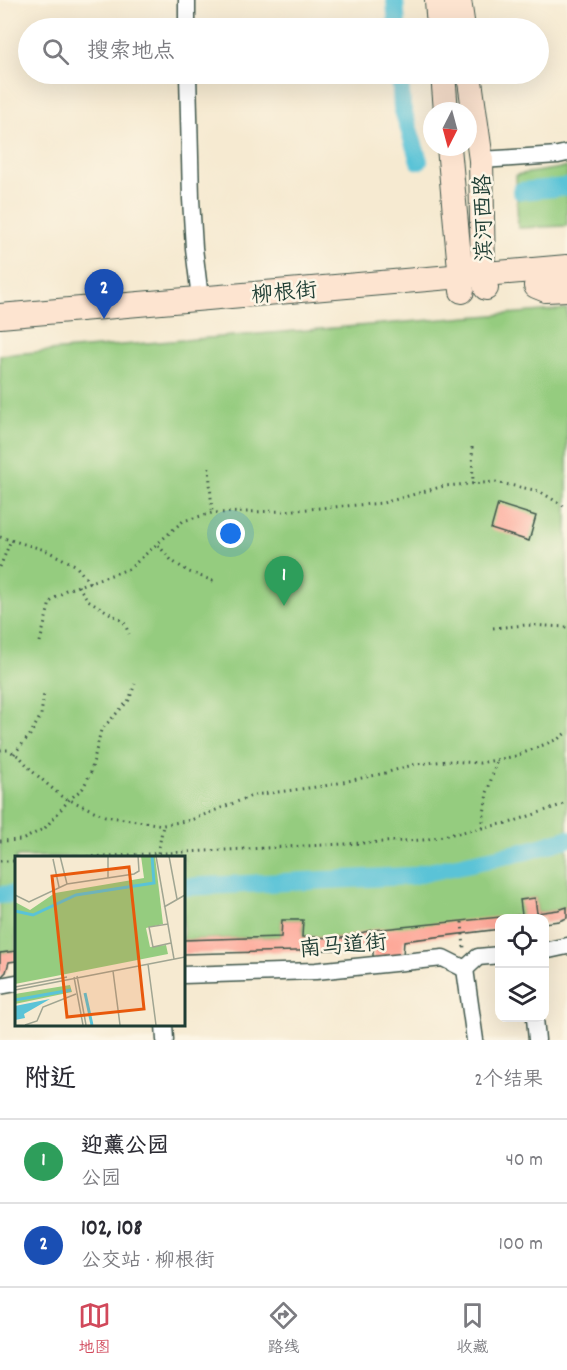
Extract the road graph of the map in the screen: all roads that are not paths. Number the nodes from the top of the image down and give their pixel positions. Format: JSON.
{"nodes":[{"id":1,"x":187,"y":0,"type":"edge"},
{"id":2,"x":437,"y":0,"type":"edge"},
{"id":3,"x":459,"y":0,"type":"edge"},
{"id":4,"x":187,"y":18,"type":"edge"},
{"id":5,"x":438,"y":18,"type":"edge"},
{"id":6,"x":462,"y":18,"type":"edge"},
{"id":7,"x":188,"y":84,"type":"edge"},
{"id":8,"x":444,"y":84,"type":"edge"},
{"id":9,"x":470,"y":84,"type":"edge"},
{"id":10,"x":445,"y":102,"type":"edge"},
{"id":11,"x":567,"y":153,"type":"edge"},
{"id":12,"x":451,"y":156,"type":"edge"},
{"id":13,"x":481,"y":160,"type":"junction"},
{"id":14,"x":567,"y":267,"type":"edge"},
{"id":15,"x":473,"y":283,"type":"junction"},
{"id":16,"x":567,"y":283,"type":"edge"},
{"id":17,"x":536,"y":286,"type":"junction"},
{"id":18,"x":567,"y":289,"type":"edge"},
{"id":19,"x":200,"y":298,"type":"junction"},
{"id":20,"x":0,"y":315,"type":"edge"},
{"id":21,"x":0,"y":332,"type":"edge"},
{"id":22,"x":567,"y":946,"type":"edge"},
{"id":23,"x":549,"y":950,"type":"edge"},
{"id":24,"x":495,"y":955,"type":"edge"},
{"id":25,"x":465,"y":969,"type":"junction"},
{"id":26,"x":184,"y":975,"type":"edge"},
{"id":27,"x":15,"y":983,"type":"edge"},
{"id":28,"x":0,"y":986,"type":"edge"},
{"id":29,"x":535,"y":1022,"type":"edge"},
{"id":30,"x":164,"y":1025,"type":"edge"},
{"id":31,"x":165,"y":1040,"type":"edge"},
{"id":32,"x":475,"y":1040,"type":"edge"},
{"id":33,"x":537,"y":1040,"type":"edge"}],
"edges":[{"from":1,"to":4,"type":"street"},
{"from":2,"to":5,"type":"main road"},
{"from":3,"to":6,"type":"main road"},
{"from":7,"to":19,"type":"street"},
{"from":8,"to":10,"type":"main road"},
{"from":9,"to":13,"type":"main road","name":"滨河西路"},
{"from":11,"to":13,"type":"street"},
{"from":12,"to":15,"type":"main road","name":"滨河西路"},
{"from":13,"to":15,"type":"main road","name":"滨河西路"},
{"from":14,"to":15,"type":"main road","name":"柳根街"},
{"from":15,"to":17,"type":"main road","name":"柳根街"},
{"from":15,"to":19,"type":"main road","name":"柳根街"},
{"from":15,"to":21,"type":"main road","name":"柳根街"},
{"from":16,"to":17,"type":"main road","name":"柳根街"},
{"from":17,"to":18,"type":"main road"},
{"from":19,"to":20,"type":"main road","name":"柳根街"},
{"from":22,"to":23,"type":"street"},
{"from":24,"to":25,"type":"street"},
{"from":25,"to":26,"type":"street","name":"南马道街"},
{"from":25,"to":32,"type":"street"},
{"from":27,"to":28,"type":"street"},
{"from":29,"to":33,"type":"street"},
{"from":30,"to":31,"type":"street"}]}
